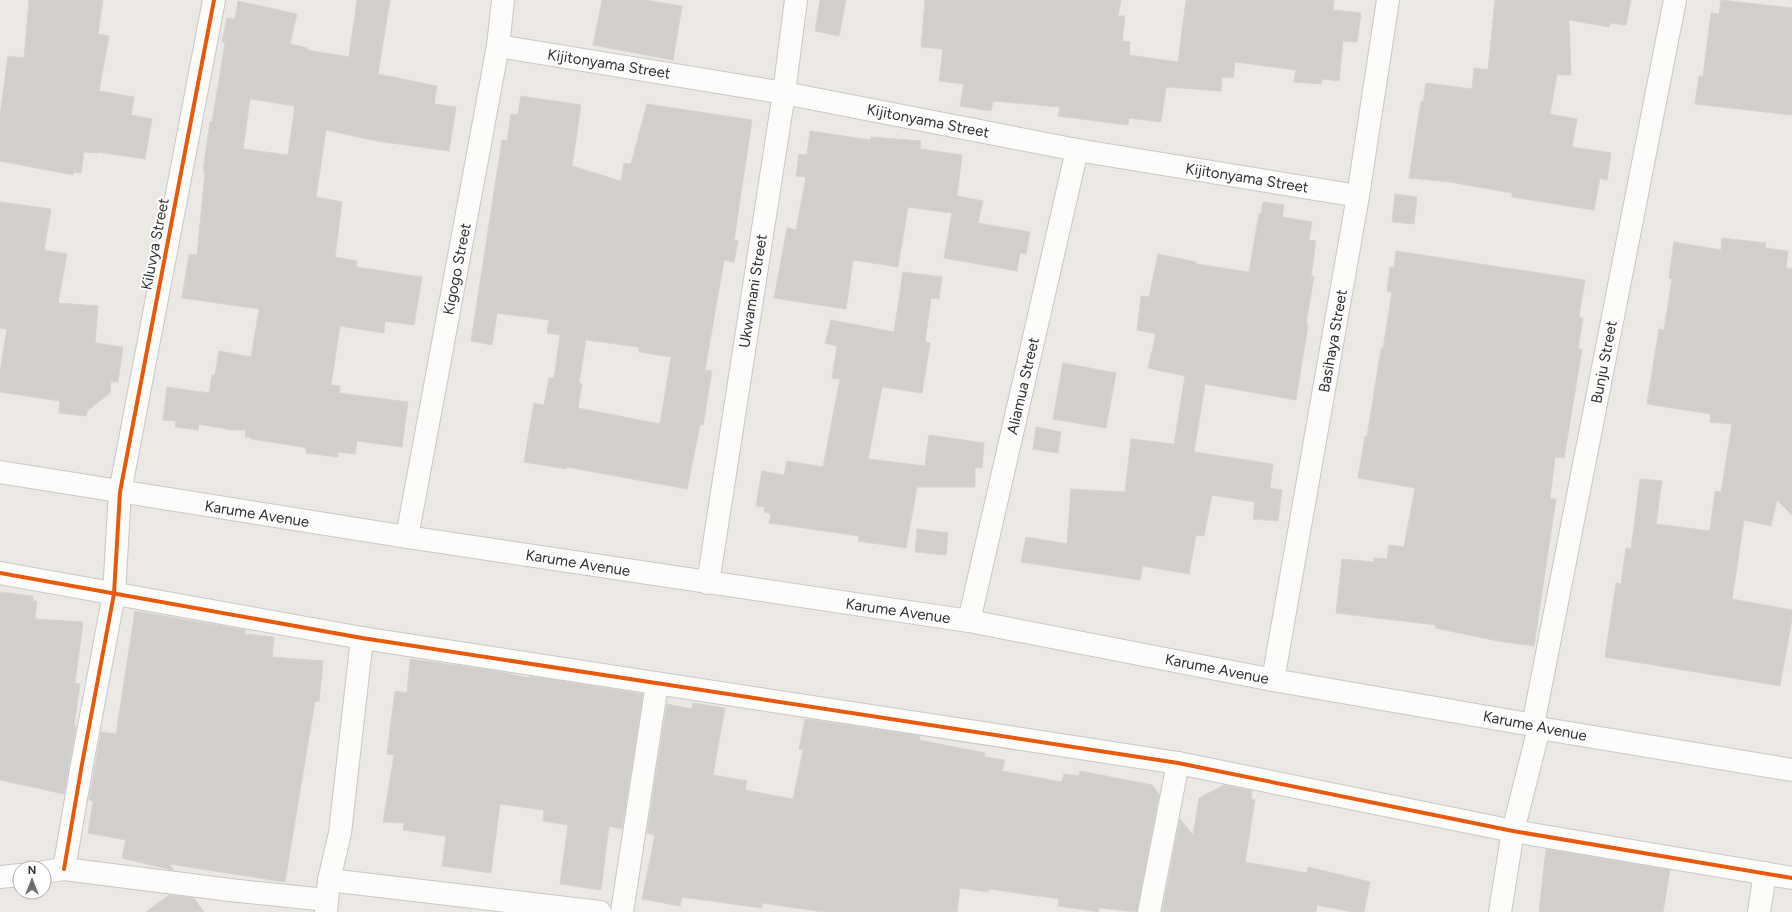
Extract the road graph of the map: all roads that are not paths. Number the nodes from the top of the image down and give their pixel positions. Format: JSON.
{"nodes":[{"id":1,"x":214,"y":0,"type":"edge"},
{"id":2,"x":503,"y":0,"type":"edge"},
{"id":3,"x":796,"y":0,"type":"edge"},
{"id":4,"x":1388,"y":0,"type":"edge"},
{"id":5,"x":1675,"y":0,"type":"edge"},
{"id":6,"x":498,"y":46,"type":"junction"},
{"id":7,"x":784,"y":93,"type":"junction"},
{"id":8,"x":1077,"y":150,"type":"junction"},
{"id":9,"x":1358,"y":196,"type":"junction"},
{"id":10,"x":0,"y":472,"type":"edge"},
{"id":11,"x":120,"y":492,"type":"junction"},
{"id":12,"x":407,"y":537,"type":"junction"},
{"id":13,"x":0,"y":573,"type":"edge"},
{"id":14,"x":708,"y":583,"type":"junction"},
{"id":15,"x":114,"y":594,"type":"junction"},
{"id":16,"x":969,"y":621,"type":"junction"},
{"id":17,"x":362,"y":638,"type":"junction"},
{"id":18,"x":1273,"y":680,"type":"junction"},
{"id":19,"x":657,"y":684,"type":"junction"},
{"id":20,"x":1536,"y":726,"type":"junction"},
{"id":21,"x":1178,"y":763,"type":"junction"},
{"id":22,"x":1792,"y":770,"type":"edge"},
{"id":23,"x":1513,"y":831,"type":"junction"},
{"id":24,"x":54,"y":870,"type":"edge"},
{"id":25,"x":1765,"y":873,"type":"junction"},
{"id":26,"x":12,"y":876,"type":"edge"},
{"id":27,"x":0,"y":877,"type":"edge"},
{"id":28,"x":1792,"y":878,"type":"edge"},
{"id":29,"x":327,"y":897,"type":"edge"},
{"id":30,"x":600,"y":912,"type":"edge"},
{"id":31,"x":622,"y":912,"type":"edge"},
{"id":32,"x":1149,"y":912,"type":"edge"},
{"id":33,"x":1500,"y":912,"type":"edge"},
{"id":34,"x":1759,"y":912,"type":"edge"}],
"edges":[{"from":1,"to":11,"type":"street","name":"Kiluvya Street"},
{"from":2,"to":6,"type":"street","name":"Kigogo Street"},
{"from":3,"to":7,"type":"street","name":"Ukwamani Street"},
{"from":4,"to":9,"type":"street","name":"Basihaya Street"},
{"from":5,"to":20,"type":"street","name":"Bunju Street"},
{"from":6,"to":7,"type":"street","name":"Kijitonyama Street"},
{"from":6,"to":12,"type":"street","name":"Kigogo Street"},
{"from":7,"to":8,"type":"street","name":"Kijitonyama Street"},
{"from":7,"to":14,"type":"street","name":"Ukwamani Street"},
{"from":8,"to":9,"type":"street","name":"Kijitonyama Street"},
{"from":8,"to":16,"type":"street","name":"Aliamua Street"},
{"from":9,"to":18,"type":"street","name":"Basihaya Street"},
{"from":10,"to":11,"type":"street","name":"Karume Avenue"},
{"from":11,"to":12,"type":"street","name":"Karume Avenue"},
{"from":11,"to":15,"type":"street","name":"Kiluvya Street"},
{"from":12,"to":14,"type":"street","name":"Karume Avenue"},
{"from":13,"to":15,"type":"street"},
{"from":14,"to":16,"type":"street","name":"Karume Avenue"},
{"from":15,"to":17,"type":"street"},
{"from":15,"to":24,"type":"street","name":"Kiluvya Street"},
{"from":16,"to":18,"type":"street","name":"Karume Avenue"},
{"from":17,"to":19,"type":"street"},
{"from":17,"to":29,"type":"street"},
{"from":18,"to":20,"type":"street","name":"Karume Avenue"},
{"from":19,"to":21,"type":"street"},
{"from":19,"to":31,"type":"street"},
{"from":20,"to":22,"type":"street","name":"Karume Avenue"},
{"from":20,"to":23,"type":"street","name":"Bunju Street"},
{"from":21,"to":23,"type":"street"},
{"from":21,"to":32,"type":"street"},
{"from":23,"to":25,"type":"street"},
{"from":23,"to":33,"type":"street","name":"Bunju Street"},
{"from":24,"to":29,"type":"street"},
{"from":25,"to":28,"type":"street"},
{"from":25,"to":34,"type":"street"},
{"from":26,"to":27,"type":"street"},
{"from":29,"to":30,"type":"street"}]}
